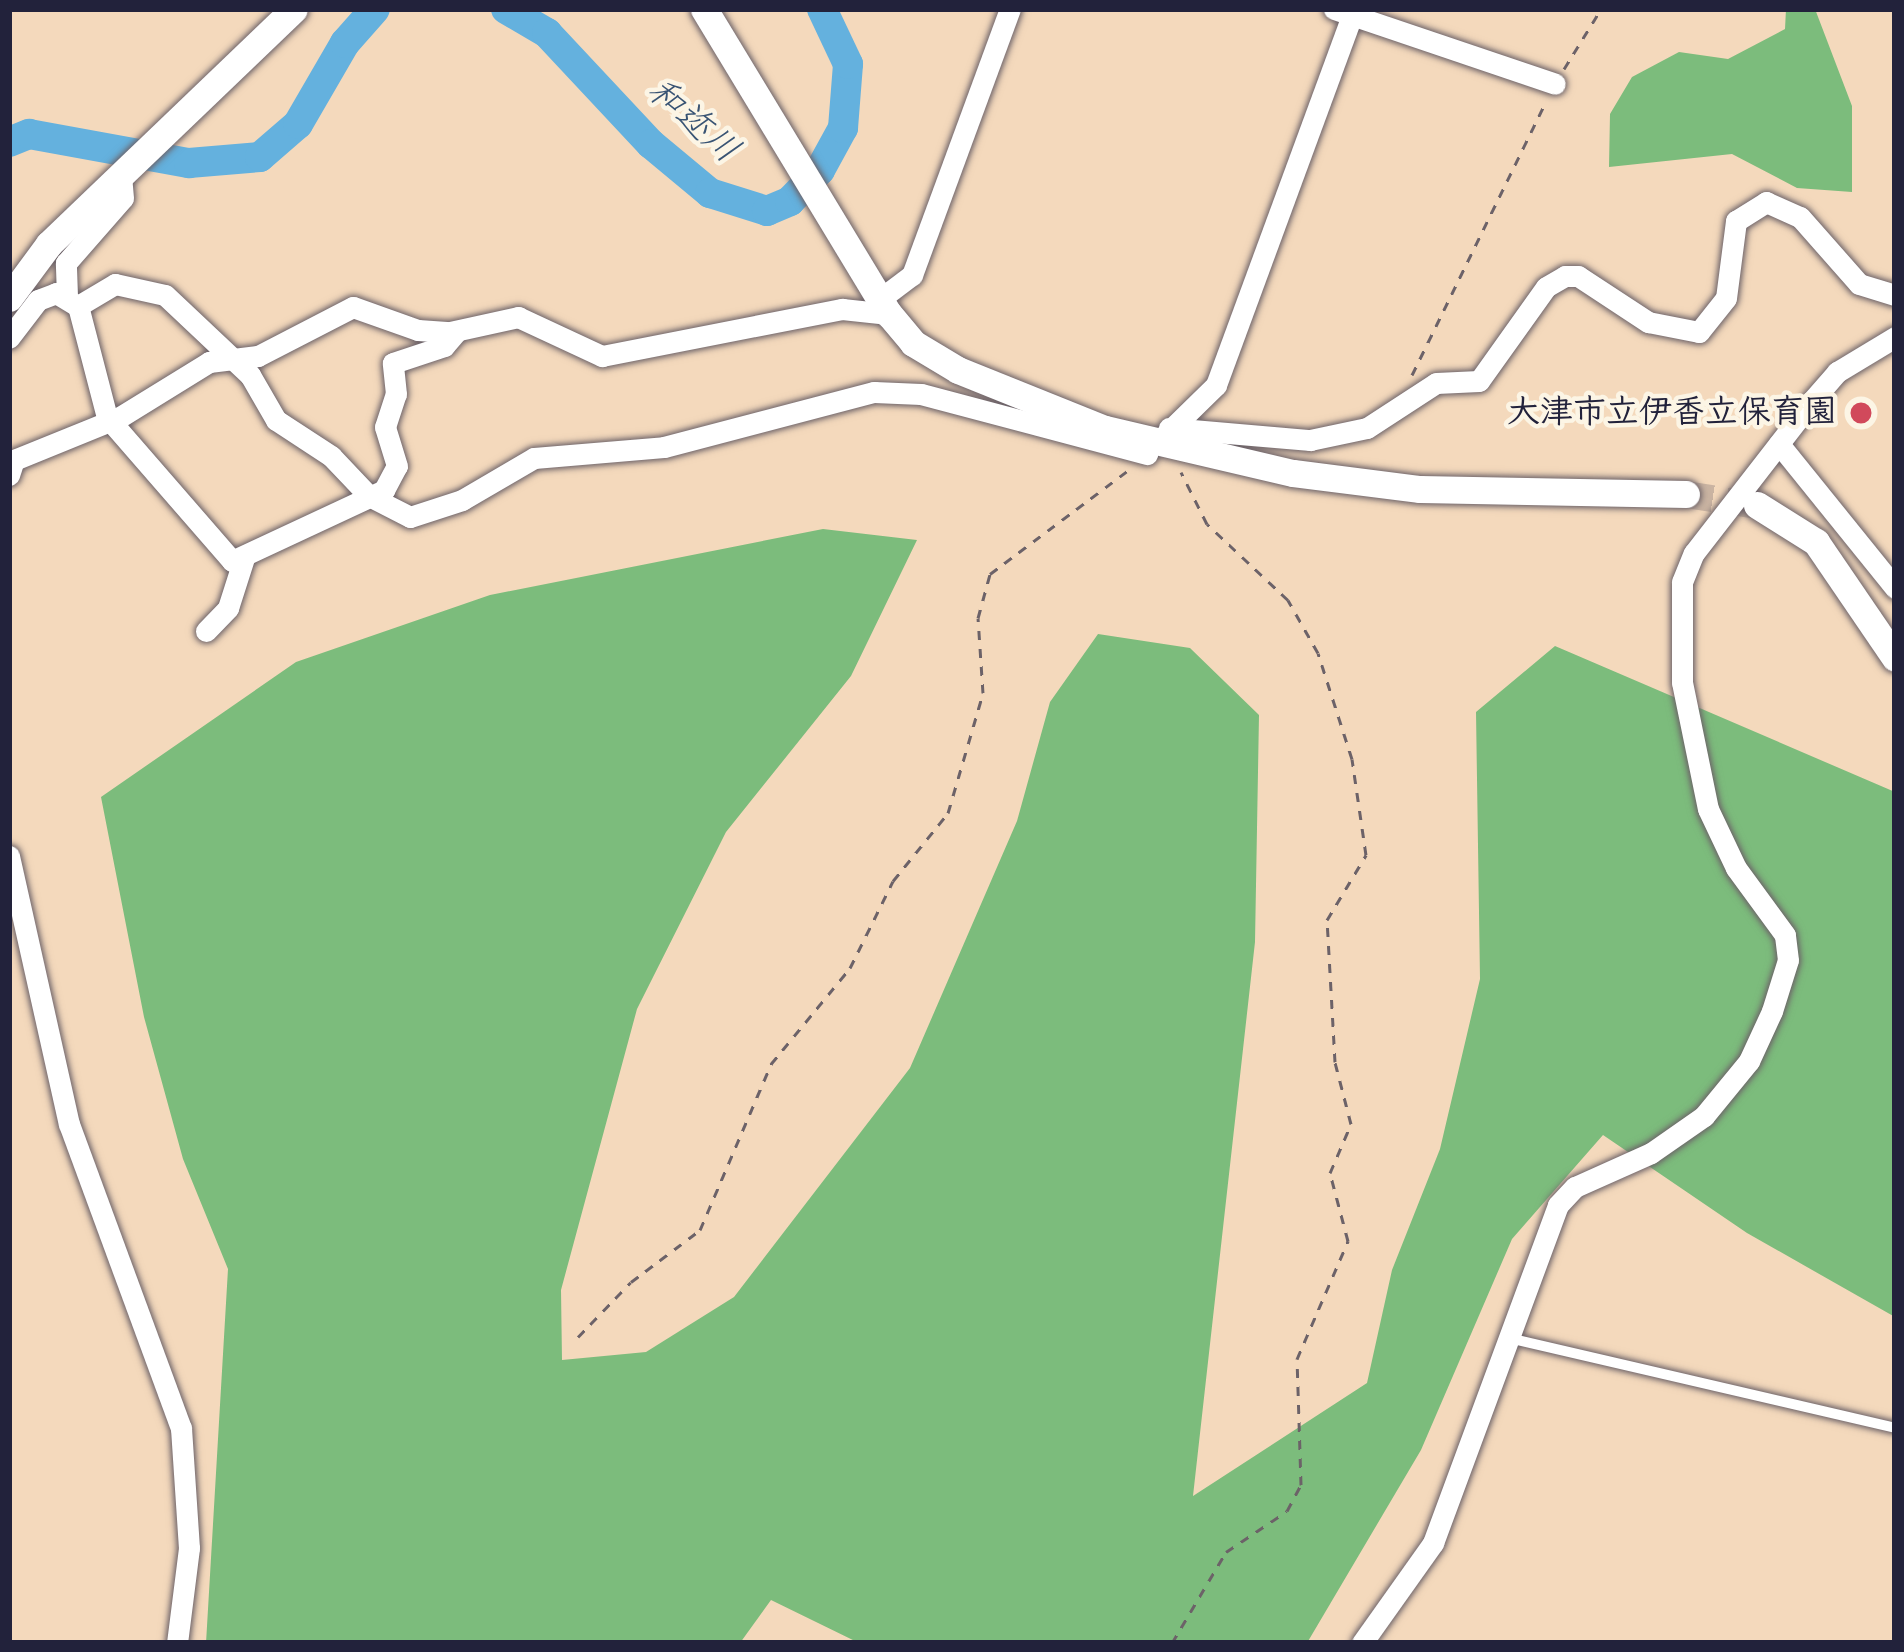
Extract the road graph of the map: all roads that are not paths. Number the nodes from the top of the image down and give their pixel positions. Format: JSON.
{"nodes":[{"id":1,"x":294,"y":9,"type":"edge"},
{"id":2,"x":704,"y":9,"type":"edge"},
{"id":3,"x":1010,"y":9,"type":"edge"},
{"id":4,"x":1346,"y":11,"type":"edge"},
{"id":5,"x":1555,"y":84,"type":"road end"},
{"id":6,"x":124,"y":172,"type":"junction"},
{"id":7,"x":1895,"y":295,"type":"edge"},
{"id":8,"x":9,"y":298,"type":"edge"},
{"id":9,"x":73,"y":301,"type":"junction"},
{"id":10,"x":885,"y":307,"type":"junction"},
{"id":11,"x":457,"y":331,"type":"junction"},
{"id":12,"x":1895,"y":337,"type":"edge"},
{"id":13,"x":9,"y":338,"type":"edge"},
{"id":14,"x":233,"y":359,"type":"junction"},
{"id":15,"x":107,"y":417,"type":"junction"},
{"id":16,"x":1163,"y":443,"type":"junction"},
{"id":17,"x":1779,"y":444,"type":"junction"},
{"id":18,"x":9,"y":475,"type":"edge"},
{"id":19,"x":1686,"y":494,"type":"tunnel mouth"},
{"id":20,"x":369,"y":496,"type":"junction"},
{"id":21,"x":1757,"y":505,"type":"tunnel mouth"},
{"id":22,"x":244,"y":558,"type":"junction"},
{"id":23,"x":1895,"y":587,"type":"edge"},
{"id":24,"x":206,"y":631,"type":"dead end"},
{"id":25,"x":1895,"y":658,"type":"edge"},
{"id":26,"x":9,"y":856,"type":"edge"},
{"id":27,"x":14,"y":902,"type":"edge"},
{"id":28,"x":1513,"y":1339,"type":"junction"},
{"id":29,"x":1895,"y":1428,"type":"edge"},
{"id":30,"x":178,"y":1643,"type":"edge"},
{"id":31,"x":1362,"y":1643,"type":"edge"}],
"edges":[{"from":1,"to":6,"type":"street"},
{"from":2,"to":10,"type":"street"},
{"from":3,"to":10,"type":"street"},
{"from":4,"to":5,"type":"street"},
{"from":4,"to":16,"type":"street"},
{"from":6,"to":8,"type":"street"},
{"from":6,"to":9,"type":"street"},
{"from":7,"to":16,"type":"street"},
{"from":9,"to":13,"type":"street"},
{"from":9,"to":14,"type":"street"},
{"from":9,"to":15,"type":"street"},
{"from":10,"to":11,"type":"street"},
{"from":10,"to":16,"type":"street"},
{"from":11,"to":14,"type":"street"},
{"from":11,"to":20,"type":"street"},
{"from":12,"to":17,"type":"street"},
{"from":14,"to":15,"type":"street"},
{"from":14,"to":20,"type":"street"},
{"from":15,"to":18,"type":"street"},
{"from":15,"to":22,"type":"street"},
{"from":16,"to":19,"type":"street"},
{"from":16,"to":20,"type":"street"},
{"from":17,"to":23,"type":"street"},
{"from":17,"to":28,"type":"street"},
{"from":20,"to":22,"type":"street"},
{"from":21,"to":25,"type":"street"},
{"from":22,"to":24,"type":"street"},
{"from":26,"to":27,"type":"street"},
{"from":27,"to":30,"type":"street"},
{"from":28,"to":29,"type":"lane"},
{"from":28,"to":31,"type":"street"}]}
